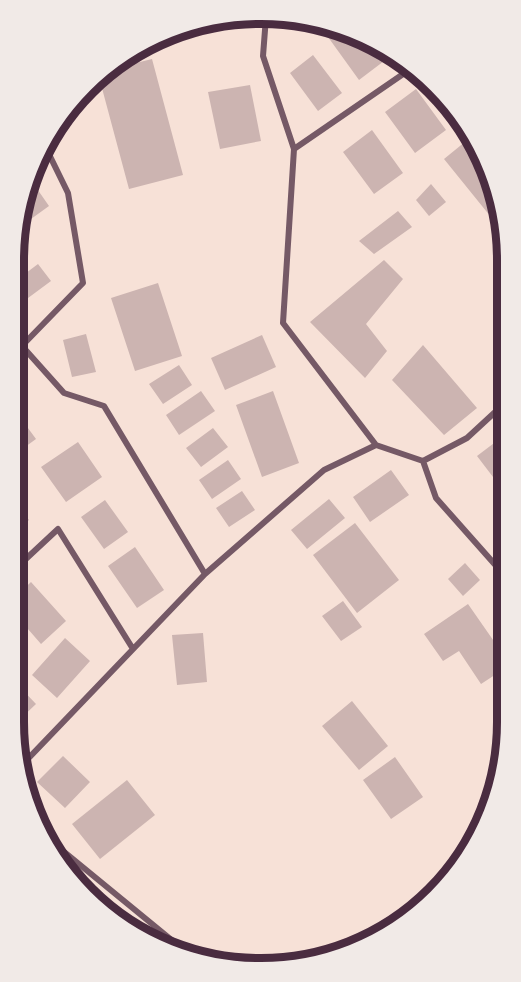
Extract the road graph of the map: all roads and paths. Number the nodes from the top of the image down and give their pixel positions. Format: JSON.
{"nodes":[{"id":1,"x":265,"y":24,"type":"edge"},
{"id":2,"x":404,"y":73,"type":"edge"},
{"id":3,"x":294,"y":149,"type":"junction"},
{"id":4,"x":49,"y":153,"type":"edge"},
{"id":5,"x":24,"y":344,"type":"edge"},
{"id":6,"x":24,"y":348,"type":"edge"},
{"id":7,"x":497,"y":410,"type":"edge"},
{"id":8,"x":376,"y":445,"type":"junction"},
{"id":9,"x":423,"y":461,"type":"junction"},
{"id":10,"x":24,"y":561,"type":"edge"},
{"id":11,"x":497,"y":566,"type":"edge"},
{"id":12,"x":205,"y":574,"type":"junction"},
{"id":13,"x":133,"y":649,"type":"junction"},
{"id":14,"x":27,"y":759,"type":"edge"},
{"id":15,"x":63,"y":851,"type":"edge"},
{"id":16,"x":171,"y":940,"type":"edge"}],
"edges":[{"from":1,"to":3,"type":"street"},
{"from":2,"to":3,"type":"street"},
{"from":3,"to":8,"type":"street"},
{"from":4,"to":5,"type":"street"},
{"from":6,"to":12,"type":"street"},
{"from":7,"to":9,"type":"street"},
{"from":8,"to":9,"type":"street"},
{"from":8,"to":12,"type":"street"},
{"from":9,"to":11,"type":"street"},
{"from":10,"to":13,"type":"street"},
{"from":12,"to":13,"type":"street"},
{"from":13,"to":14,"type":"street"},
{"from":15,"to":16,"type":"street"}]}
